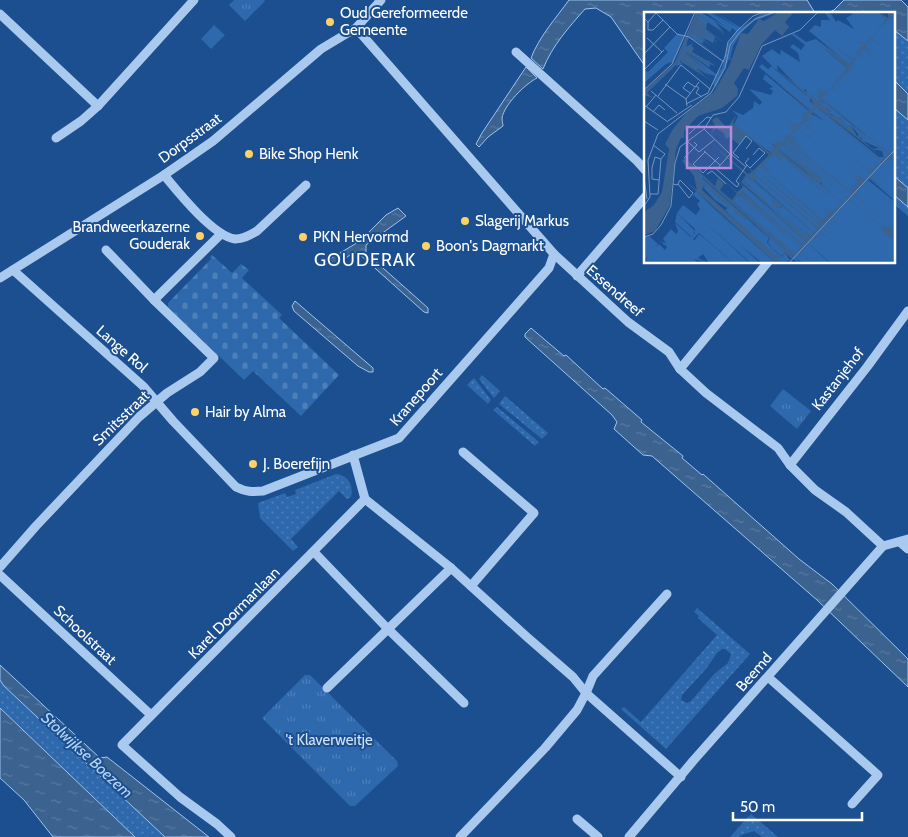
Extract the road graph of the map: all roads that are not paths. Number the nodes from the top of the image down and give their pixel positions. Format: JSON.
{"nodes":[{"id":1,"x":194,"y":0,"type":"edge"},
{"id":2,"x":381,"y":0,"type":"edge"},
{"id":3,"x":0,"y":14,"type":"edge"},
{"id":4,"x":356,"y":28,"type":"junction"},
{"id":5,"x":516,"y":52,"type":"dead end"},
{"id":6,"x":98,"y":106,"type":"junction"},
{"id":7,"x":56,"y":138,"type":"dead end"},
{"id":8,"x":644,"y":169,"type":"edge"},
{"id":9,"x":164,"y":175,"type":"junction"},
{"id":10,"x":306,"y":185,"type":"dead end"},
{"id":11,"x":644,"y":198,"type":"edge"},
{"id":12,"x":221,"y":234,"type":"junction"},
{"id":13,"x":106,"y":250,"type":"dead end"},
{"id":14,"x":554,"y":254,"type":"junction"},
{"id":15,"x":766,"y":264,"type":"edge"},
{"id":16,"x":13,"y":270,"type":"junction"},
{"id":17,"x":577,"y":276,"type":"junction"},
{"id":18,"x":0,"y":278,"type":"edge"},
{"id":19,"x":154,"y":300,"type":"junction"},
{"id":20,"x":908,"y":311,"type":"edge"},
{"id":21,"x":680,"y":369,"type":"junction"},
{"id":22,"x":156,"y":402,"type":"junction"},
{"id":23,"x":463,"y":452,"type":"dead end"},
{"id":24,"x":353,"y":455,"type":"junction"},
{"id":25,"x":790,"y":465,"type":"junction"},
{"id":26,"x":252,"y":492,"type":"joint"},
{"id":27,"x":365,"y":499,"type":"junction"},
{"id":28,"x":904,"y":540,"type":"edge"},
{"id":29,"x":883,"y":546,"type":"junction"},
{"id":30,"x":908,"y":549,"type":"edge"},
{"id":31,"x":314,"y":552,"type":"junction"},
{"id":32,"x":0,"y":567,"type":"edge"},
{"id":33,"x":451,"y":568,"type":"junction"},
{"id":34,"x":0,"y":575,"type":"edge"},
{"id":35,"x":471,"y":586,"type":"junction"},
{"id":36,"x":667,"y":594,"type":"dead end"},
{"id":37,"x":388,"y":629,"type":"junction"},
{"id":38,"x":768,"y":677,"type":"junction"},
{"id":39,"x":326,"y":688,"type":"dead end"},
{"id":40,"x":586,"y":694,"type":"junction"},
{"id":41,"x":464,"y":703,"type":"dead end"},
{"id":42,"x":151,"y":716,"type":"junction"},
{"id":43,"x":681,"y":777,"type":"junction"},
{"id":44,"x":852,"y":804,"type":"dead end"},
{"id":45,"x":577,"y":819,"type":"dead end"},
{"id":46,"x":231,"y":837,"type":"edge"},
{"id":47,"x":460,"y":837,"type":"edge"},
{"id":48,"x":598,"y":837,"type":"edge"},
{"id":49,"x":629,"y":837,"type":"edge"}],
"edges":[{"from":1,"to":6,"type":"street"},
{"from":2,"to":4,"type":"street","name":"Dorpsstraat"},
{"from":3,"to":6,"type":"street"},
{"from":4,"to":9,"type":"street","name":"Dorpsstraat"},
{"from":4,"to":14,"type":"street","name":"Essendreef"},
{"from":5,"to":8,"type":"street"},
{"from":6,"to":7,"type":"street"},
{"from":9,"to":12,"type":"street"},
{"from":9,"to":16,"type":"street","name":"Dorpsstraat"},
{"from":10,"to":12,"type":"street"},
{"from":11,"to":17,"type":"street"},
{"from":12,"to":19,"type":"street"},
{"from":13,"to":19,"type":"street"},
{"from":14,"to":17,"type":"street","name":"Essendreef"},
{"from":14,"to":24,"type":"street","name":"Kranepoort"},
{"from":15,"to":21,"type":"street"},
{"from":16,"to":18,"type":"street","name":"Dorpsstraat"},
{"from":16,"to":22,"type":"street","name":"Lange Rol"},
{"from":17,"to":21,"type":"street","name":"Essendreef"},
{"from":19,"to":22,"type":"street","name":"Smitsstraat"},
{"from":20,"to":25,"type":"street","name":"Kastanjehof"},
{"from":21,"to":25,"type":"street","name":"Essendreef"},
{"from":22,"to":26,"type":"street","name":"Lange Rol"},
{"from":22,"to":32,"type":"street","name":"Smitsstraat"},
{"from":23,"to":35,"type":"street"},
{"from":24,"to":26,"type":"street","name":"Kranepoort"},
{"from":24,"to":27,"type":"street"},
{"from":25,"to":29,"type":"street","name":"Essendreef"},
{"from":27,"to":31,"type":"street","name":"Karel Doormanlaan"},
{"from":27,"to":33,"type":"street"},
{"from":28,"to":29,"type":"street"},
{"from":28,"to":30,"type":"street"},
{"from":29,"to":38,"type":"street","name":"Beemd"},
{"from":31,"to":37,"type":"street"},
{"from":31,"to":42,"type":"street","name":"Karel Doormanlaan"},
{"from":33,"to":35,"type":"street"},
{"from":33,"to":37,"type":"street"},
{"from":34,"to":42,"type":"street","name":"Schoolstraat"},
{"from":35,"to":40,"type":"street"},
{"from":36,"to":40,"type":"street"},
{"from":37,"to":39,"type":"street"},
{"from":37,"to":41,"type":"street"},
{"from":38,"to":43,"type":"street","name":"Beemd"},
{"from":38,"to":44,"type":"street"},
{"from":40,"to":43,"type":"street"},
{"from":40,"to":47,"type":"street"},
{"from":42,"to":46,"type":"street","name":"Karel Doormanlaan"},
{"from":43,"to":49,"type":"street","name":"Beemd"},
{"from":45,"to":48,"type":"street"}]}
